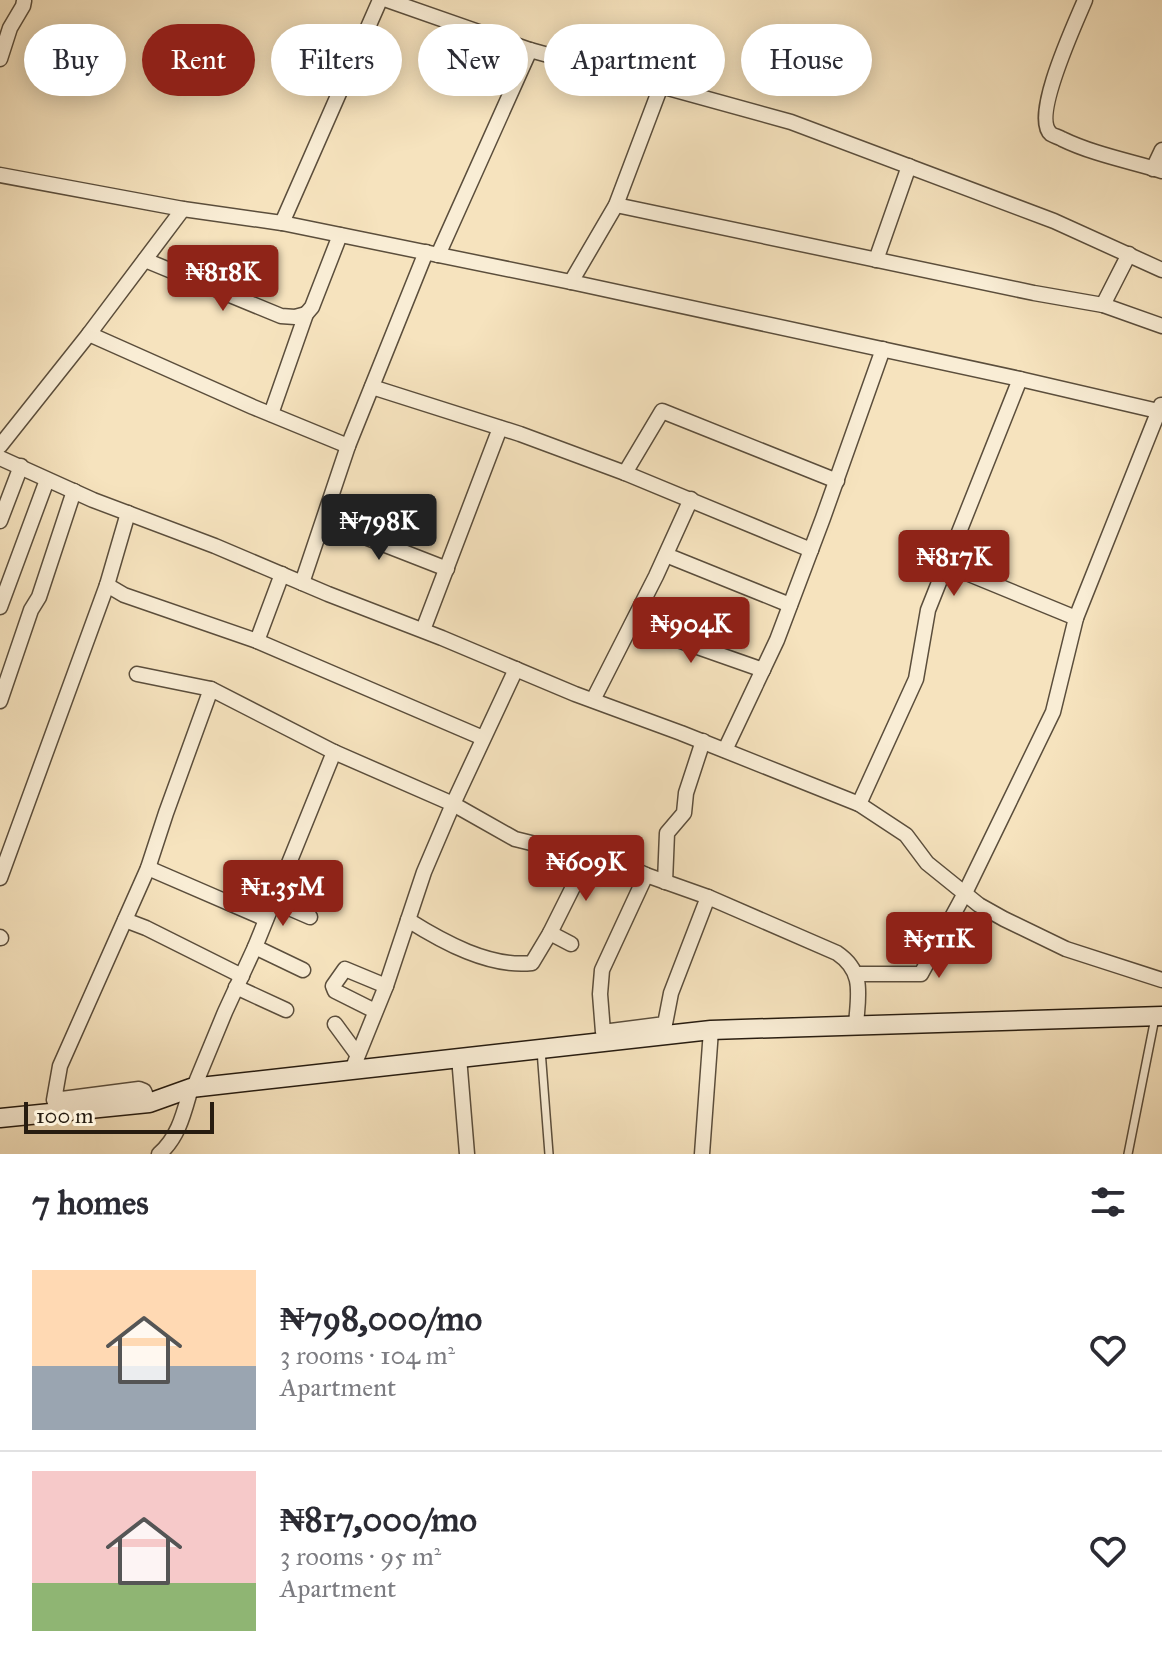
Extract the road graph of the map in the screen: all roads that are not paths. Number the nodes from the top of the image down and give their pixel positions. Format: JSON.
{"nodes":[{"id":1,"x":380,"y":0,"type":"edge"},
{"id":2,"x":387,"y":0,"type":"edge"},
{"id":3,"x":1085,"y":0,"type":"edge"},
{"id":4,"x":24,"y":1,"type":"edge"},
{"id":5,"x":530,"y":50,"type":"junction"},
{"id":6,"x":544,"y":54,"type":"edge"},
{"id":7,"x":0,"y":59,"type":"edge"},
{"id":8,"x":657,"y":96,"type":"edge"},
{"id":9,"x":697,"y":96,"type":"edge"},
{"id":10,"x":1162,"y":150,"type":"edge"},
{"id":11,"x":909,"y":166,"type":"junction"},
{"id":12,"x":1158,"y":170,"type":"edge"},
{"id":13,"x":0,"y":175,"type":"edge"},
{"id":14,"x":616,"y":205,"type":"junction"},
{"id":15,"x":183,"y":209,"type":"junction"},
{"id":16,"x":282,"y":223,"type":"junction"},
{"id":17,"x":340,"y":235,"type":"junction"},
{"id":18,"x":432,"y":254,"type":"junction"},
{"id":19,"x":1129,"y":254,"type":"junction"},
{"id":20,"x":145,"y":260,"type":"junction"},
{"id":21,"x":876,"y":260,"type":"junction"},
{"id":22,"x":1162,"y":270,"type":"edge"},
{"id":23,"x":571,"y":282,"type":"junction"},
{"id":24,"x":1103,"y":305,"type":"junction"},
{"id":25,"x":306,"y":314,"type":"junction"},
{"id":26,"x":1162,"y":326,"type":"edge"},
{"id":27,"x":89,"y":334,"type":"junction"},
{"id":28,"x":883,"y":349,"type":"junction"},
{"id":29,"x":1020,"y":379,"type":"junction"},
{"id":30,"x":372,"y":387,"type":"junction"},
{"id":31,"x":1161,"y":409,"type":"edge"},
{"id":32,"x":271,"y":414,"type":"junction"},
{"id":33,"x":500,"y":428,"type":"junction"},
{"id":34,"x":1148,"y":439,"type":"junction"},
{"id":35,"x":0,"y":446,"type":"edge"},
{"id":36,"x":348,"y":446,"type":"junction"},
{"id":37,"x":1162,"y":448,"type":"edge"},
{"id":38,"x":0,"y":458,"type":"edge"},
{"id":39,"x":21,"y":466,"type":"junction"},
{"id":40,"x":625,"y":473,"type":"junction"},
{"id":41,"x":47,"y":480,"type":"junction"},
{"id":42,"x":837,"y":481,"type":"junction"},
{"id":43,"x":74,"y":491,"type":"junction"},
{"id":44,"x":691,"y":499,"type":"junction"},
{"id":45,"x":128,"y":513,"type":"junction"},
{"id":46,"x":0,"y":521,"type":"edge"},
{"id":47,"x":324,"y":521,"type":"junction"},
{"id":48,"x":811,"y":550,"type":"junction"},
{"id":49,"x":666,"y":555,"type":"junction"},
{"id":50,"x":947,"y":565,"type":"junction"},
{"id":51,"x":447,"y":569,"type":"junction"},
{"id":52,"x":282,"y":574,"type":"junction"},
{"id":53,"x":302,"y":583,"type":"junction"},
{"id":54,"x":107,"y":585,"type":"junction"},
{"id":55,"x":790,"y":605,"type":"junction"},
{"id":56,"x":0,"y":607,"type":"edge"},
{"id":57,"x":1076,"y":618,"type":"junction"},
{"id":58,"x":632,"y":624,"type":"junction"},
{"id":59,"x":423,"y":630,"type":"junction"},
{"id":60,"x":257,"y":641,"type":"junction"},
{"id":61,"x":516,"y":669,"type":"junction"},
{"id":62,"x":763,"y":670,"type":"junction"},
{"id":63,"x":137,"y":674,"type":"dead end"},
{"id":64,"x":211,"y":689,"type":"junction"},
{"id":65,"x":593,"y":700,"type":"junction"},
{"id":66,"x":0,"y":701,"type":"edge"},
{"id":67,"x":483,"y":738,"type":"junction"},
{"id":68,"x":703,"y":741,"type":"junction"},
{"id":69,"x":725,"y":750,"type":"junction"},
{"id":70,"x":334,"y":752,"type":"junction"},
{"id":71,"x":453,"y":804,"type":"junction"},
{"id":72,"x":859,"y":804,"type":"junction"},
{"id":73,"x":7,"y":841,"type":"edge"},
{"id":74,"x":588,"y":857,"type":"junction"},
{"id":75,"x":148,"y":868,"type":"junction"},
{"id":76,"x":646,"y":875,"type":"junction"},
{"id":77,"x":0,"y":878,"type":"edge"},
{"id":78,"x":665,"y":882,"type":"junction"},
{"id":79,"x":281,"y":884,"type":"junction"},
{"id":80,"x":965,"y":893,"type":"junction"},
{"id":81,"x":299,"y":895,"type":"dead end"},
{"id":82,"x":708,"y":897,"type":"junction"},
{"id":83,"x":273,"y":901,"type":"junction"},
{"id":84,"x":310,"y":917,"type":"dead end"},
{"id":85,"x":266,"y":919,"type":"junction"},
{"id":86,"x":125,"y":920,"type":"junction"},
{"id":87,"x":408,"y":920,"type":"junction"},
{"id":88,"x":550,"y":933,"type":"junction"},
{"id":89,"x":571,"y":944,"type":"dead end"},
{"id":90,"x":255,"y":947,"type":"junction"},
{"id":91,"x":303,"y":970,"type":"dead end"},
{"id":92,"x":856,"y":974,"type":"junction"},
{"id":93,"x":1162,"y":980,"type":"edge"},
{"id":94,"x":239,"y":982,"type":"junction"},
{"id":95,"x":386,"y":986,"type":"junction"},
{"id":96,"x":286,"y":1010,"type":"dead end"},
{"id":97,"x":375,"y":1011,"type":"junction"},
{"id":98,"x":1159,"y":1016,"type":"edge"},
{"id":99,"x":335,"y":1024,"type":"dead end"},
{"id":100,"x":856,"y":1025,"type":"junction"},
{"id":101,"x":711,"y":1030,"type":"junction"},
{"id":102,"x":541,"y":1048,"type":"junction"},
{"id":103,"x":459,"y":1057,"type":"junction"},
{"id":104,"x":355,"y":1062,"type":"junction"},
{"id":105,"x":192,"y":1088,"type":"junction"},
{"id":106,"x":149,"y":1103,"type":"junction"},
{"id":107,"x":0,"y":1118,"type":"edge"},
{"id":108,"x":159,"y":1154,"type":"edge"},
{"id":109,"x":467,"y":1154,"type":"edge"},
{"id":110,"x":549,"y":1154,"type":"edge"},
{"id":111,"x":702,"y":1154,"type":"edge"},
{"id":112,"x":1128,"y":1154,"type":"edge"}],
"edges":[{"from":1,"to":16,"type":"street"},
{"from":2,"to":5,"type":"street"},
{"from":3,"to":12,"type":"street"},
{"from":4,"to":7,"type":"street"},
{"from":5,"to":6,"type":"street"},
{"from":5,"to":18,"type":"street"},
{"from":8,"to":14,"type":"street"},
{"from":9,"to":11,"type":"street"},
{"from":10,"to":12,"type":"street"},
{"from":11,"to":19,"type":"street"},
{"from":11,"to":21,"type":"street"},
{"from":13,"to":15,"type":"street"},
{"from":14,"to":21,"type":"street"},
{"from":14,"to":23,"type":"street"},
{"from":15,"to":16,"type":"street"},
{"from":15,"to":20,"type":"street"},
{"from":16,"to":17,"type":"street"},
{"from":17,"to":18,"type":"street"},
{"from":17,"to":25,"type":"street"},
{"from":18,"to":23,"type":"street"},
{"from":18,"to":30,"type":"street"},
{"from":19,"to":22,"type":"street"},
{"from":19,"to":24,"type":"street"},
{"from":20,"to":25,"type":"street"},
{"from":20,"to":27,"type":"street"},
{"from":21,"to":24,"type":"street"},
{"from":23,"to":28,"type":"street"},
{"from":24,"to":26,"type":"street"},
{"from":25,"to":32,"type":"street"},
{"from":27,"to":32,"type":"street"},
{"from":27,"to":35,"type":"street"},
{"from":28,"to":29,"type":"street"},
{"from":28,"to":42,"type":"street"},
{"from":29,"to":31,"type":"street"},
{"from":29,"to":50,"type":"street"},
{"from":30,"to":33,"type":"street"},
{"from":30,"to":36,"type":"street"},
{"from":31,"to":34,"type":"street"},
{"from":32,"to":36,"type":"street"},
{"from":33,"to":40,"type":"street"},
{"from":33,"to":51,"type":"street"},
{"from":34,"to":37,"type":"street"},
{"from":34,"to":57,"type":"street"},
{"from":36,"to":47,"type":"street"},
{"from":38,"to":39,"type":"street"},
{"from":39,"to":41,"type":"street"},
{"from":39,"to":46,"type":"street"},
{"from":40,"to":42,"type":"street"},
{"from":40,"to":44,"type":"street"},
{"from":41,"to":43,"type":"street"},
{"from":41,"to":56,"type":"street"},
{"from":42,"to":48,"type":"street"},
{"from":43,"to":45,"type":"street"},
{"from":43,"to":66,"type":"street"},
{"from":44,"to":48,"type":"street"},
{"from":44,"to":49,"type":"street"},
{"from":45,"to":52,"type":"street"},
{"from":45,"to":54,"type":"street"},
{"from":47,"to":51,"type":"street"},
{"from":47,"to":53,"type":"street"},
{"from":48,"to":55,"type":"street"},
{"from":49,"to":55,"type":"street"},
{"from":49,"to":58,"type":"street"},
{"from":50,"to":57,"type":"street"},
{"from":50,"to":72,"type":"street"},
{"from":51,"to":59,"type":"street"},
{"from":52,"to":53,"type":"street"},
{"from":52,"to":60,"type":"street"},
{"from":53,"to":59,"type":"street"},
{"from":54,"to":60,"type":"street"},
{"from":54,"to":73,"type":"street"},
{"from":55,"to":62,"type":"street"},
{"from":57,"to":80,"type":"street"},
{"from":58,"to":62,"type":"street"},
{"from":58,"to":65,"type":"street"},
{"from":59,"to":61,"type":"street"},
{"from":60,"to":67,"type":"street"},
{"from":61,"to":65,"type":"street"},
{"from":61,"to":67,"type":"street"},
{"from":62,"to":69,"type":"street"},
{"from":63,"to":64,"type":"street"},
{"from":64,"to":70,"type":"street"},
{"from":64,"to":75,"type":"street"},
{"from":65,"to":68,"type":"street"},
{"from":67,"to":71,"type":"street"},
{"from":68,"to":69,"type":"street"},
{"from":68,"to":78,"type":"street"},
{"from":69,"to":72,"type":"street"},
{"from":70,"to":71,"type":"street"},
{"from":70,"to":79,"type":"street"},
{"from":71,"to":74,"type":"street"},
{"from":71,"to":87,"type":"street"},
{"from":72,"to":80,"type":"street"},
{"from":73,"to":77,"type":"street"},
{"from":74,"to":76,"type":"street"},
{"from":74,"to":88,"type":"street"},
{"from":75,"to":85,"type":"street"},
{"from":75,"to":86,"type":"street"},
{"from":76,"to":78,"type":"street"},
{"from":76,"to":82,"type":"street"},
{"from":78,"to":82,"type":"street"},
{"from":79,"to":81,"type":"street"},
{"from":79,"to":83,"type":"street"},
{"from":80,"to":92,"type":"street"},
{"from":80,"to":93,"type":"street"},
{"from":82,"to":92,"type":"street"},
{"from":83,"to":84,"type":"street"},
{"from":83,"to":85,"type":"street"},
{"from":85,"to":90,"type":"street"},
{"from":86,"to":94,"type":"street"},
{"from":86,"to":106,"type":"street"},
{"from":87,"to":88,"type":"street"},
{"from":87,"to":95,"type":"street"},
{"from":88,"to":89,"type":"street"},
{"from":90,"to":91,"type":"street"},
{"from":90,"to":94,"type":"street"},
{"from":92,"to":100,"type":"street"},
{"from":94,"to":96,"type":"street"},
{"from":94,"to":105,"type":"street"},
{"from":95,"to":97,"type":"street"},
{"from":95,"to":97,"type":"street"},
{"from":97,"to":104,"type":"street"},
{"from":98,"to":100,"type":"street"},
{"from":98,"to":112,"type":"lane"},
{"from":99,"to":104,"type":"street"},
{"from":100,"to":101,"type":"street"},
{"from":101,"to":102,"type":"street"},
{"from":101,"to":111,"type":"street"},
{"from":102,"to":103,"type":"street"},
{"from":102,"to":110,"type":"lane"},
{"from":103,"to":104,"type":"street"},
{"from":103,"to":109,"type":"street"},
{"from":104,"to":105,"type":"street"},
{"from":105,"to":106,"type":"street"},
{"from":105,"to":108,"type":"street"},
{"from":106,"to":107,"type":"street"}]}
